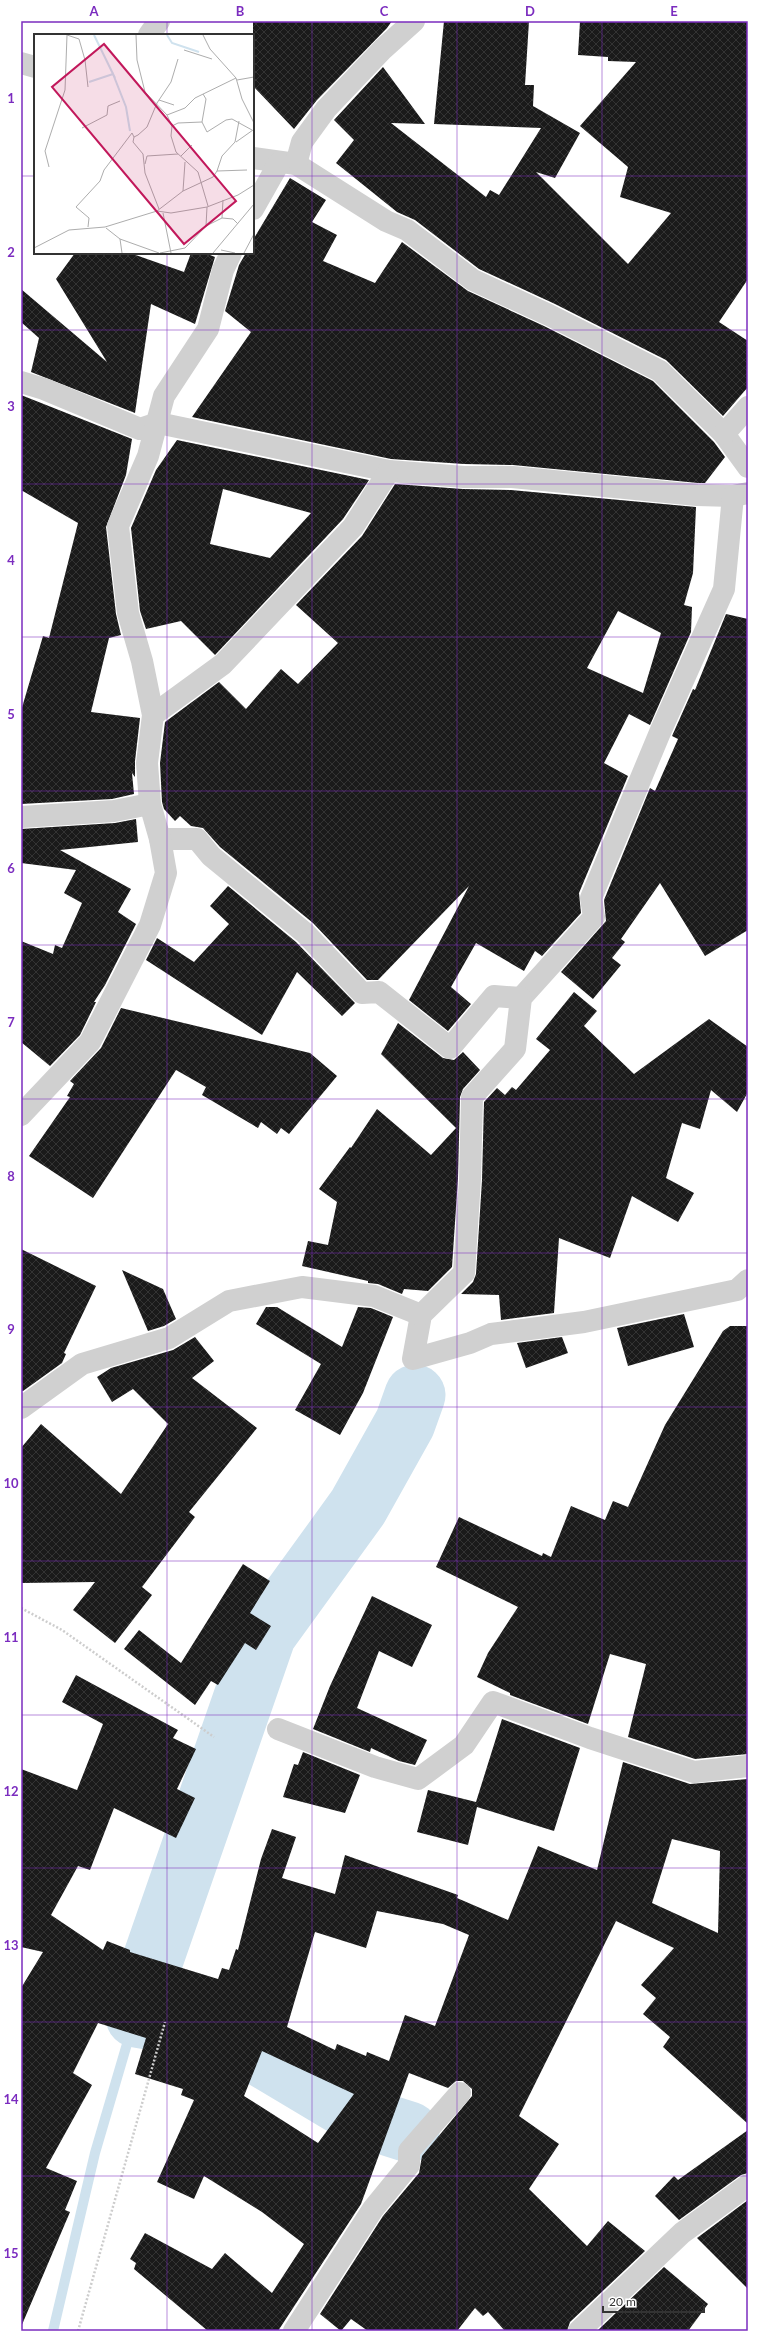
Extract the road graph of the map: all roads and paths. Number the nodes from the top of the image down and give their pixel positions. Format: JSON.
{"nodes":[{"id":1,"x":159,"y":21,"type":"edge"},
{"id":2,"x":414,"y":21,"type":"edge"},
{"id":3,"x":150,"y":34,"type":"edge"},
{"id":4,"x":21,"y":63,"type":"edge"},
{"id":5,"x":34,"y":67,"type":"edge"},
{"id":6,"x":254,"y":158,"type":"edge"},
{"id":7,"x":288,"y":164,"type":"junction"},
{"id":8,"x":254,"y":208,"type":"edge"},
{"id":9,"x":231,"y":254,"type":"edge"},
{"id":10,"x":21,"y":382,"type":"edge"},
{"id":11,"x":748,"y":407,"type":"edge"},
{"id":12,"x":158,"y":423,"type":"junction"},
{"id":13,"x":724,"y":434,"type":"junction"},
{"id":14,"x":748,"y":467,"type":"edge"},
{"id":15,"x":389,"y":471,"type":"junction"},
{"id":16,"x":740,"y":495,"type":"edge"},
{"id":17,"x":153,"y":715,"type":"junction"},
{"id":18,"x":150,"y":804,"type":"junction"},
{"id":19,"x":21,"y":817,"type":"edge"},
{"id":20,"x":160,"y":839,"type":"junction"},
{"id":21,"x":521,"y":998,"type":"junction"},
{"id":22,"x":21,"y":1115,"type":"edge"},
{"id":23,"x":748,"y":1280,"type":"edge"},
{"id":24,"x":421,"y":1315,"type":"junction"},
{"id":25,"x":21,"y":1408,"type":"edge"},
{"id":26,"x":21,"y":1608,"type":"edge"},
{"id":27,"x":278,"y":1729,"type":"dead end"},
{"id":28,"x":214,"y":1737,"type":"dead end"},
{"id":29,"x":748,"y":1766,"type":"edge"},
{"id":30,"x":165,"y":2022,"type":"dead end"},
{"id":31,"x":460,"y":2093,"type":"dead end"},
{"id":32,"x":748,"y":2185,"type":"edge"},
{"id":33,"x":78,"y":2331,"type":"edge"},
{"id":34,"x":294,"y":2331,"type":"edge"},
{"id":35,"x":579,"y":2331,"type":"edge"}],
"edges":[{"from":1,"to":3,"type":"street"},
{"from":2,"to":7,"type":"street"},
{"from":4,"to":5,"type":"street"},
{"from":6,"to":7,"type":"street"},
{"from":7,"to":8,"type":"street"},
{"from":7,"to":13,"type":"street"},
{"from":9,"to":12,"type":"street"},
{"from":10,"to":12,"type":"street"},
{"from":11,"to":13,"type":"street"},
{"from":12,"to":15,"type":"street"},
{"from":12,"to":17,"type":"street"},
{"from":13,"to":14,"type":"street"},
{"from":15,"to":16,"type":"street"},
{"from":15,"to":17,"type":"street"},
{"from":16,"to":21,"type":"street"},
{"from":17,"to":18,"type":"street"},
{"from":18,"to":19,"type":"street"},
{"from":18,"to":20,"type":"street"},
{"from":20,"to":21,"type":"street"},
{"from":20,"to":22,"type":"street"},
{"from":21,"to":24,"type":"street"},
{"from":23,"to":24,"type":"street"},
{"from":24,"to":25,"type":"street"},
{"from":26,"to":28,"type":"path"},
{"from":27,"to":29,"type":"street"},
{"from":30,"to":33,"type":"path"},
{"from":31,"to":34,"type":"street"},
{"from":32,"to":35,"type":"street"}]}
